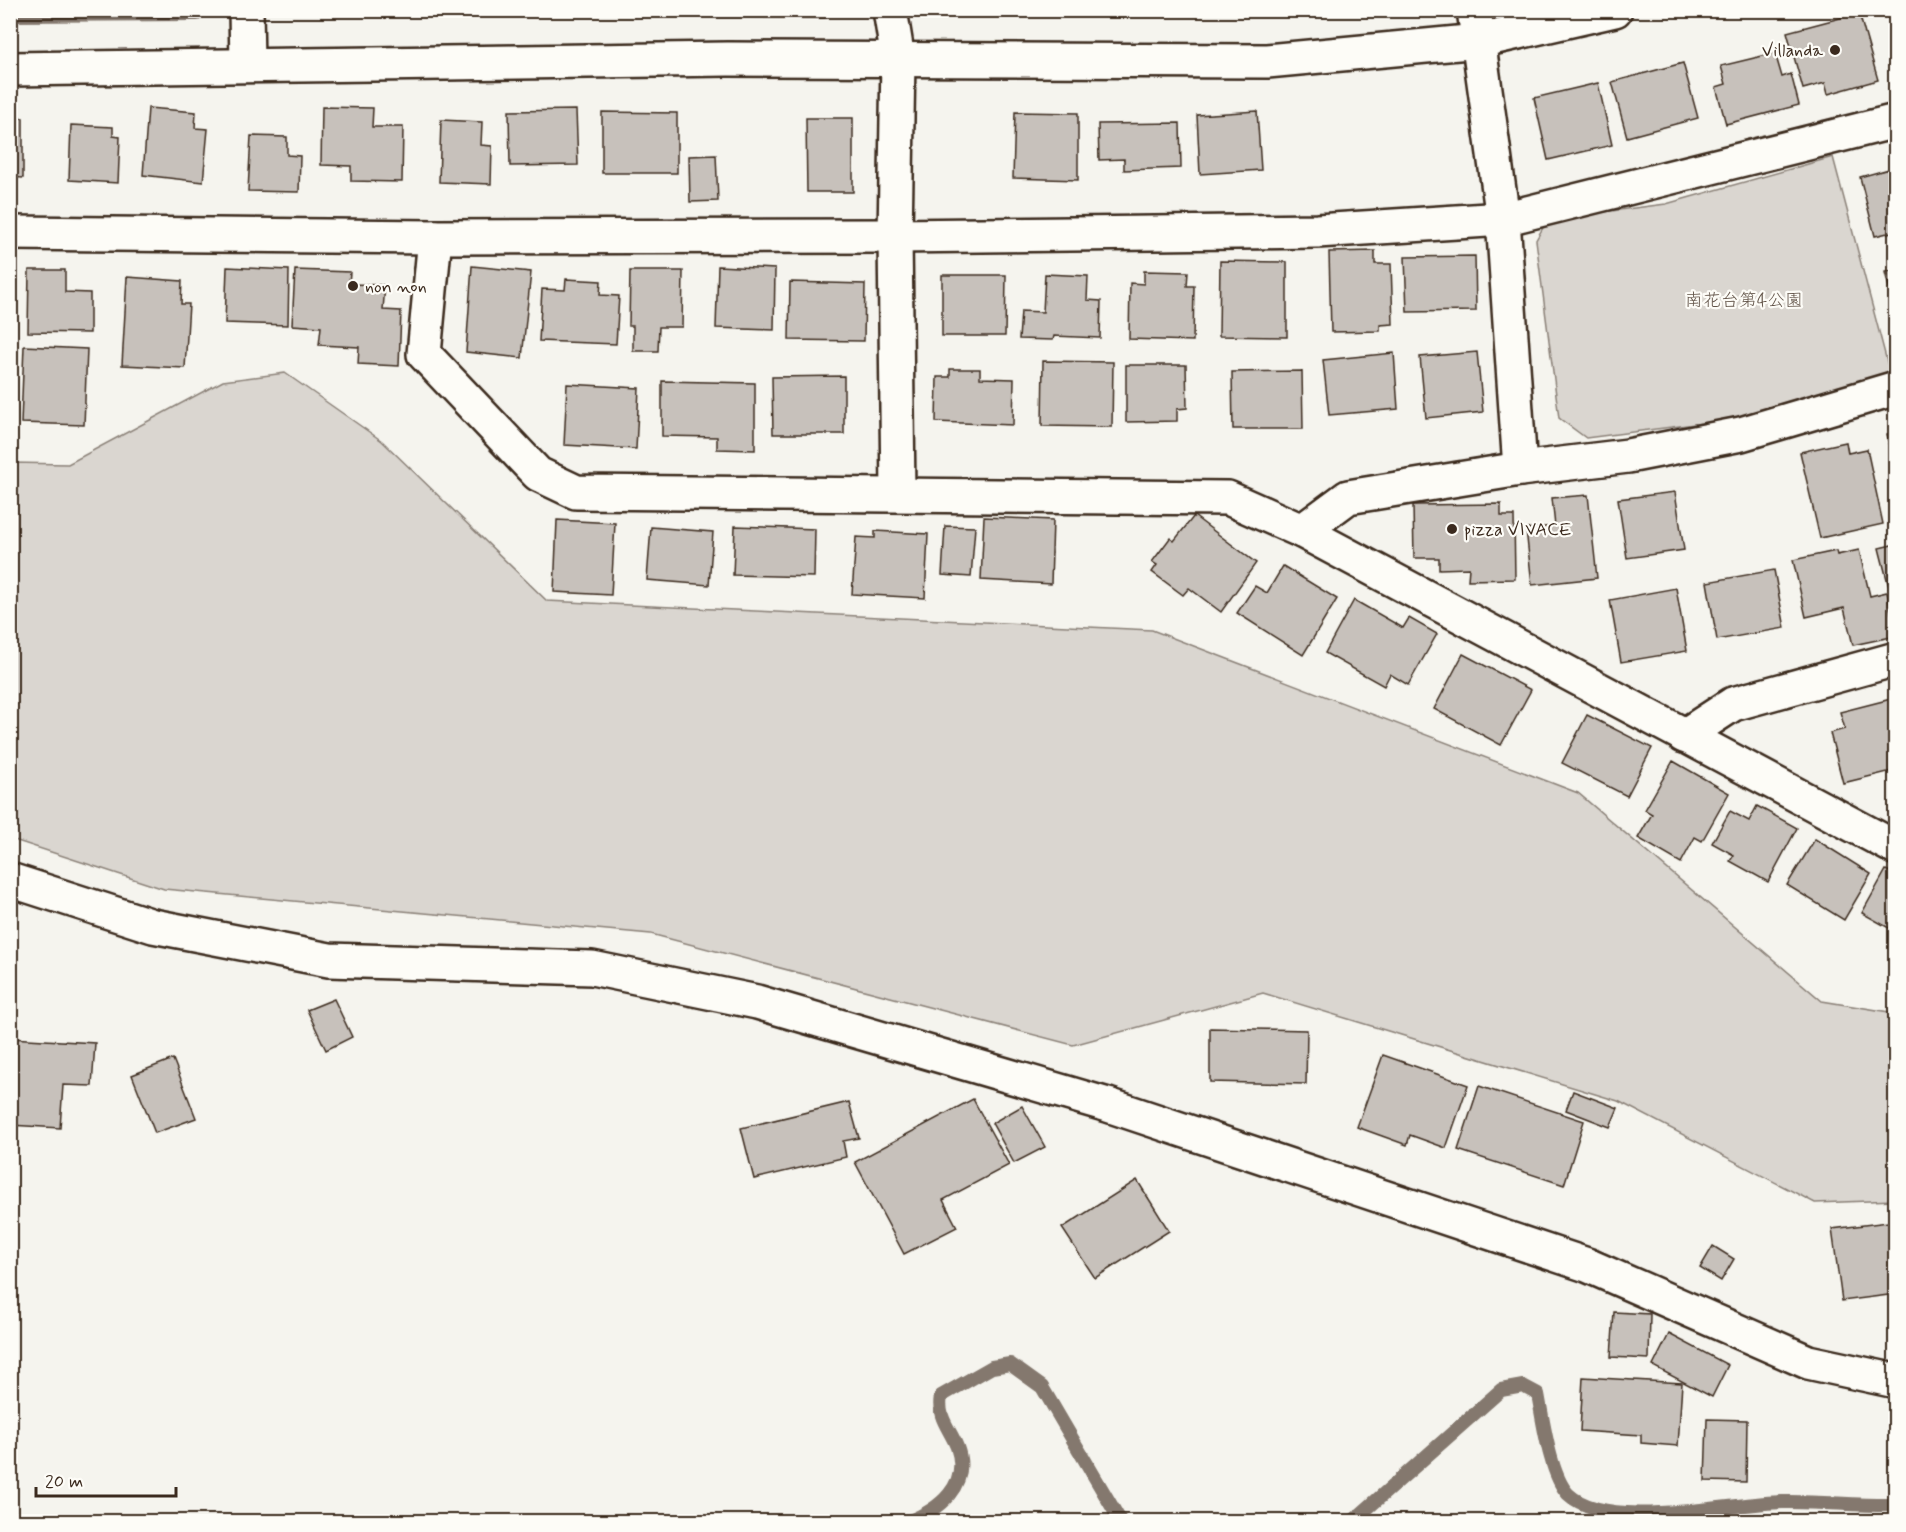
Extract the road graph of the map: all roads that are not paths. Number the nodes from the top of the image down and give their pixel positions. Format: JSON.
{"nodes":[{"id":1,"x":246,"y":10,"type":"edge"},
{"id":2,"x":890,"y":10,"type":"edge"},
{"id":3,"x":1615,"y":10,"type":"edge"},
{"id":4,"x":1477,"y":26,"type":"edge"},
{"id":5,"x":898,"y":59,"type":"junction"},
{"id":6,"x":247,"y":64,"type":"junction"},
{"id":7,"x":10,"y":69,"type":"edge"},
{"id":8,"x":1896,"y":121,"type":"edge"},
{"id":9,"x":1503,"y":219,"type":"junction"},
{"id":10,"x":10,"y":233,"type":"edge"},
{"id":11,"x":895,"y":236,"type":"junction"},
{"id":12,"x":435,"y":237,"type":"junction"},
{"id":13,"x":1896,"y":388,"type":"edge"},
{"id":14,"x":1521,"y":470,"type":"junction"},
{"id":15,"x":898,"y":494,"type":"junction"},
{"id":16,"x":1302,"y":531,"type":"junction"},
{"id":17,"x":1896,"y":659,"type":"edge"},
{"id":18,"x":1684,"y":736,"type":"junction"},
{"id":19,"x":1896,"y":848,"type":"edge"},
{"id":20,"x":10,"y":880,"type":"edge"},
{"id":21,"x":1896,"y":1381,"type":"edge"}],
"edges":[{"from":1,"to":6,"type":"street"},
{"from":2,"to":5,"type":"street"},
{"from":3,"to":4,"type":"street"},
{"from":4,"to":5,"type":"street"},
{"from":4,"to":9,"type":"street"},
{"from":5,"to":6,"type":"street"},
{"from":5,"to":11,"type":"street"},
{"from":6,"to":7,"type":"street"},
{"from":8,"to":9,"type":"street"},
{"from":9,"to":11,"type":"street"},
{"from":9,"to":14,"type":"street"},
{"from":10,"to":12,"type":"street"},
{"from":11,"to":12,"type":"street"},
{"from":11,"to":15,"type":"street"},
{"from":12,"to":15,"type":"street"},
{"from":13,"to":14,"type":"street"},
{"from":14,"to":16,"type":"street"},
{"from":15,"to":16,"type":"street"},
{"from":16,"to":18,"type":"street"},
{"from":17,"to":18,"type":"street"},
{"from":18,"to":19,"type":"street"},
{"from":20,"to":21,"type":"street"}]}
